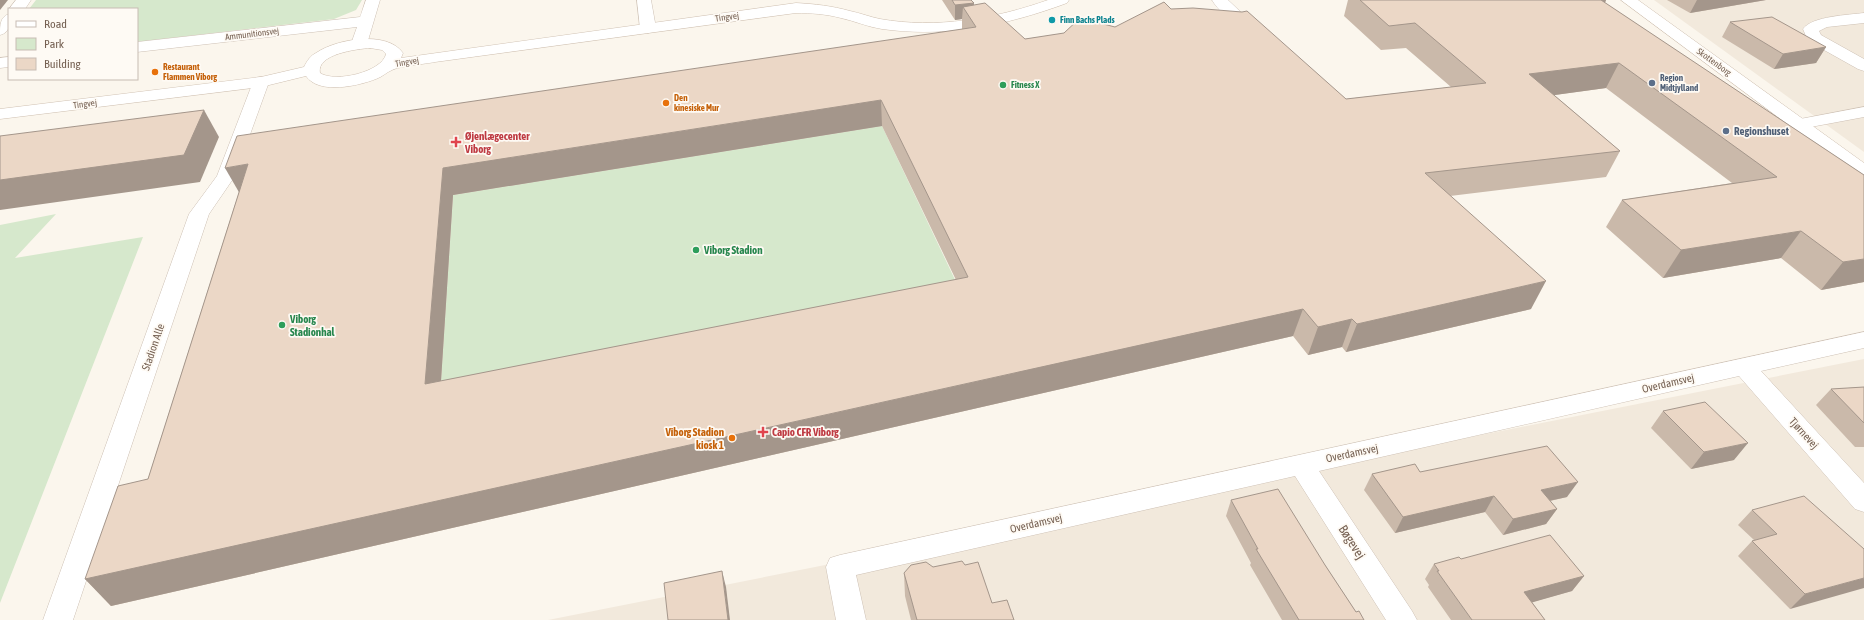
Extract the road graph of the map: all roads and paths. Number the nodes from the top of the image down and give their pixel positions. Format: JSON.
{"nodes":[{"id":1,"x":24,"y":0,"type":"edge"},
{"id":2,"x":373,"y":0,"type":"edge"},
{"id":3,"x":644,"y":0,"type":"edge"},
{"id":4,"x":780,"y":0,"type":"edge"},
{"id":5,"x":827,"y":0,"type":"edge"},
{"id":6,"x":1029,"y":0,"type":"edge"},
{"id":7,"x":1062,"y":0,"type":"edge"},
{"id":8,"x":1220,"y":0,"type":"edge"},
{"id":9,"x":1628,"y":0,"type":"edge"},
{"id":10,"x":18,"y":8,"type":"edge"},
{"id":11,"x":1238,"y":17,"type":"edge"},
{"id":12,"x":1864,"y":18,"type":"edge"},
{"id":13,"x":8,"y":20,"type":"edge"},
{"id":14,"x":367,"y":21,"type":"junction"},
{"id":15,"x":647,"y":23,"type":"junction"},
{"id":16,"x":0,"y":30,"type":"edge"},
{"id":17,"x":359,"y":44,"type":"junction"},
{"id":18,"x":138,"y":48,"type":"edge"},
{"id":19,"x":391,"y":57,"type":"junction"},
{"id":20,"x":1864,"y":66,"type":"edge"},
{"id":21,"x":311,"y":70,"type":"junction"},
{"id":22,"x":261,"y":82,"type":"junction"},
{"id":23,"x":1864,"y":112,"type":"edge"},
{"id":24,"x":0,"y":114,"type":"edge"},
{"id":25,"x":1800,"y":124,"type":"junction"},
{"id":26,"x":1864,"y":172,"type":"edge"},
{"id":27,"x":1864,"y":340,"type":"edge"},
{"id":28,"x":1743,"y":366,"type":"junction"},
{"id":29,"x":1301,"y":464,"type":"junction"},
{"id":30,"x":1864,"y":501,"type":"edge"},
{"id":31,"x":58,"y":620,"type":"edge"},
{"id":32,"x":851,"y":620,"type":"edge"},
{"id":33,"x":1402,"y":620,"type":"edge"}],
"edges":[{"from":1,"to":10,"type":"street"},
{"from":2,"to":14,"type":"street"},
{"from":3,"to":15,"type":"street"},
{"from":4,"to":15,"type":"street","name":"Tingvej"},
{"from":5,"to":6,"type":"street"},
{"from":7,"to":15,"type":"street","name":"Tingvej"},
{"from":8,"to":11,"type":"street"},
{"from":9,"to":25,"type":"street","name":"Skottenborg"},
{"from":12,"to":20,"type":"street"},
{"from":13,"to":16,"type":"street"},
{"from":14,"to":17,"type":"street"},
{"from":14,"to":18,"type":"street","name":"Ammunitionsvej"},
{"from":15,"to":19,"type":"street","name":"Tingvej"},
{"from":17,"to":19,"type":"street"},
{"from":17,"to":21,"type":"street"},
{"from":19,"to":21,"type":"street"},
{"from":21,"to":22,"type":"street","name":"Tingvej"},
{"from":22,"to":24,"type":"street","name":"Tingvej"},
{"from":22,"to":31,"type":"street","name":"Stadion Alle"},
{"from":23,"to":25,"type":"street"},
{"from":25,"to":26,"type":"street","name":"Skottenborg"},
{"from":27,"to":28,"type":"street","name":"Overdamsvej"},
{"from":28,"to":29,"type":"street","name":"Overdamsvej"},
{"from":28,"to":30,"type":"street","name":"Tjørnevej"},
{"from":29,"to":32,"type":"street","name":"Overdamsvej"},
{"from":29,"to":33,"type":"street","name":"Bøgevej"}]}
